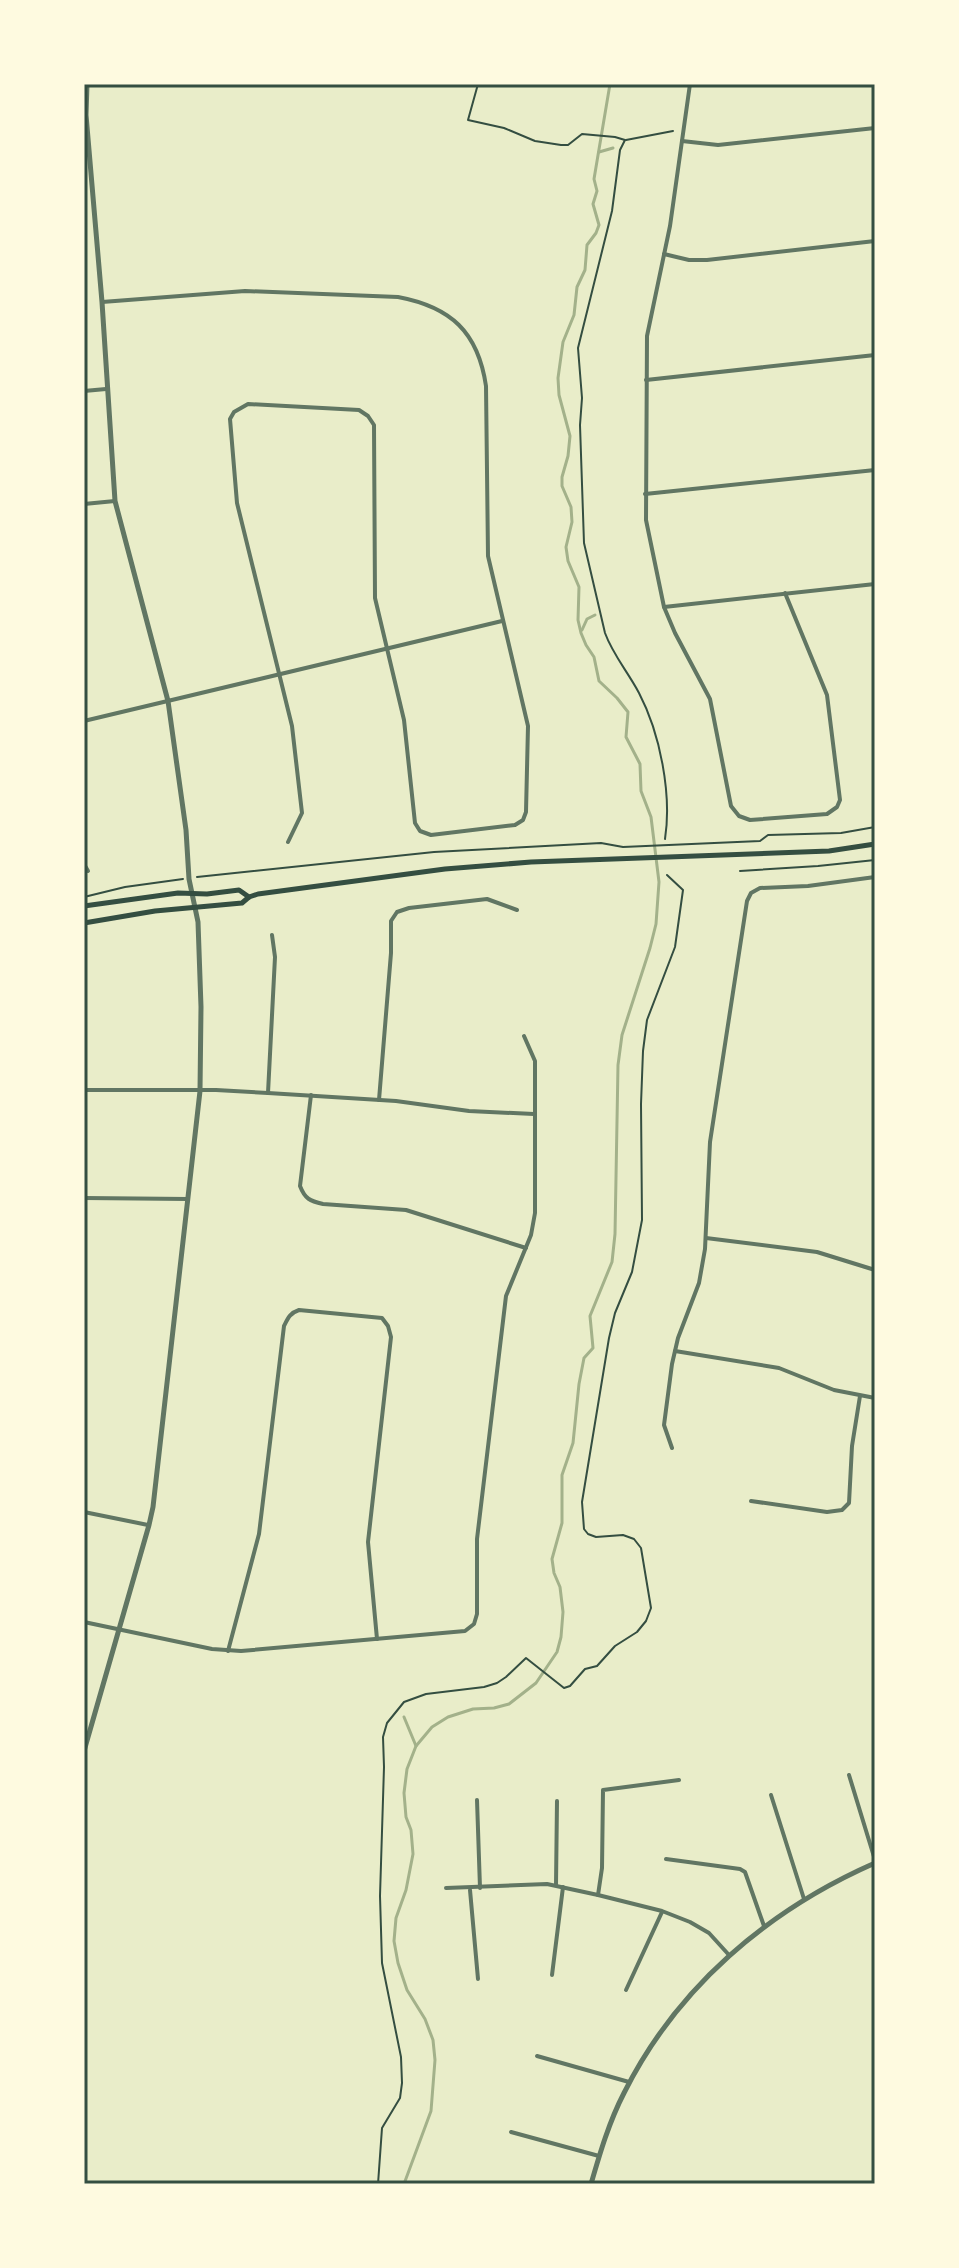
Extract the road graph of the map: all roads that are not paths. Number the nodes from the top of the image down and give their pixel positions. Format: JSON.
{"nodes":[{"id":1,"x":87,"y":84,"type":"edge"},
{"id":2,"x":690,"y":84,"type":"edge"},
{"id":3,"x":875,"y":128,"type":"edge"},
{"id":4,"x":682,"y":141,"type":"junction"},
{"id":5,"x":88,"y":161,"type":"edge"},
{"id":6,"x":875,"y":241,"type":"edge"},
{"id":7,"x":664,"y":254,"type":"junction"},
{"id":8,"x":102,"y":302,"type":"junction"},
{"id":9,"x":875,"y":355,"type":"edge"},
{"id":10,"x":646,"y":380,"type":"junction"},
{"id":11,"x":106,"y":389,"type":"junction"},
{"id":12,"x":84,"y":391,"type":"edge"},
{"id":13,"x":875,"y":470,"type":"edge"},
{"id":14,"x":645,"y":494,"type":"junction"},
{"id":15,"x":115,"y":501,"type":"junction"},
{"id":16,"x":84,"y":504,"type":"edge"},
{"id":17,"x":875,"y":584,"type":"edge"},
{"id":18,"x":785,"y":593,"type":"junction"},
{"id":19,"x":664,"y":607,"type":"junction"},
{"id":20,"x":502,"y":621,"type":"junction"},
{"id":21,"x":388,"y":647,"type":"junction"},
{"id":22,"x":279,"y":673,"type":"junction"},
{"id":23,"x":168,"y":701,"type":"junction"},
{"id":24,"x":84,"y":721,"type":"edge"},
{"id":25,"x":288,"y":842,"type":"dead end"},
{"id":26,"x":875,"y":844,"type":"edge"},
{"id":27,"x":84,"y":864,"type":"edge"},
{"id":28,"x":88,"y":871,"type":"dead end"},
{"id":29,"x":875,"y":877,"type":"edge"},
{"id":30,"x":192,"y":894,"type":"junction"},
{"id":31,"x":249,"y":897,"type":"junction"},
{"id":32,"x":84,"y":906,"type":"edge"},
{"id":33,"x":196,"y":909,"type":"junction"},
{"id":34,"x":517,"y":910,"type":"dead end"},
{"id":35,"x":84,"y":923,"type":"edge"},
{"id":36,"x":272,"y":935,"type":"dead end"},
{"id":37,"x":524,"y":1036,"type":"dead end"},
{"id":38,"x":84,"y":1090,"type":"edge"},
{"id":39,"x":200,"y":1091,"type":"junction"},
{"id":40,"x":268,"y":1093,"type":"junction"},
{"id":41,"x":311,"y":1095,"type":"junction"},
{"id":42,"x":379,"y":1100,"type":"junction"},
{"id":43,"x":534,"y":1114,"type":"junction"},
{"id":44,"x":84,"y":1198,"type":"edge"},
{"id":45,"x":188,"y":1199,"type":"junction"},
{"id":46,"x":706,"y":1238,"type":"junction"},
{"id":47,"x":526,"y":1248,"type":"junction"},
{"id":48,"x":875,"y":1270,"type":"edge"},
{"id":49,"x":675,"y":1351,"type":"junction"},
{"id":50,"x":860,"y":1396,"type":"junction"},
{"id":51,"x":875,"y":1398,"type":"edge"},
{"id":52,"x":672,"y":1448,"type":"dead end"},
{"id":53,"x":751,"y":1501,"type":"dead end"},
{"id":54,"x":84,"y":1512,"type":"edge"},
{"id":55,"x":149,"y":1525,"type":"junction"},
{"id":56,"x":84,"y":1622,"type":"edge"},
{"id":57,"x":119,"y":1629,"type":"junction"},
{"id":58,"x":377,"y":1639,"type":"junction"},
{"id":59,"x":228,"y":1651,"type":"junction"},
{"id":60,"x":84,"y":1751,"type":"edge"},
{"id":61,"x":849,"y":1775,"type":"dead end"},
{"id":62,"x":679,"y":1780,"type":"dead end"},
{"id":63,"x":771,"y":1795,"type":"dead end"},
{"id":64,"x":477,"y":1800,"type":"dead end"},
{"id":65,"x":557,"y":1801,"type":"dead end"},
{"id":66,"x":666,"y":1859,"type":"dead end"},
{"id":67,"x":875,"y":1862,"type":"edge"},
{"id":68,"x":556,"y":1885,"type":"junction"},
{"id":69,"x":563,"y":1887,"type":"junction"},
{"id":70,"x":446,"y":1888,"type":"dead end"},
{"id":71,"x":480,"y":1888,"type":"junction"},
{"id":72,"x":470,"y":1889,"type":"junction"},
{"id":73,"x":598,"y":1895,"type":"junction"},
{"id":74,"x":804,"y":1899,"type":"junction"},
{"id":75,"x":662,"y":1911,"type":"junction"},
{"id":76,"x":764,"y":1926,"type":"junction"},
{"id":77,"x":729,"y":1955,"type":"junction"},
{"id":78,"x":552,"y":1975,"type":"dead end"},
{"id":79,"x":478,"y":1979,"type":"dead end"},
{"id":80,"x":626,"y":1990,"type":"dead end"},
{"id":81,"x":537,"y":2056,"type":"dead end"},
{"id":82,"x":629,"y":2082,"type":"junction"},
{"id":83,"x":511,"y":2132,"type":"dead end"},
{"id":84,"x":599,"y":2156,"type":"junction"},
{"id":85,"x":591,"y":2184,"type":"edge"}],
"edges":[{"from":1,"to":5,"type":"street"},
{"from":2,"to":4,"type":"street"},
{"from":3,"to":4,"type":"street"},
{"from":4,"to":7,"type":"street"},
{"from":5,"to":8,"type":"street"},
{"from":6,"to":7,"type":"street"},
{"from":7,"to":10,"type":"street"},
{"from":8,"to":11,"type":"street"},
{"from":8,"to":20,"type":"street"},
{"from":9,"to":10,"type":"street"},
{"from":10,"to":14,"type":"street"},
{"from":11,"to":12,"type":"street"},
{"from":11,"to":15,"type":"street"},
{"from":13,"to":14,"type":"street"},
{"from":14,"to":19,"type":"street"},
{"from":15,"to":16,"type":"street"},
{"from":15,"to":23,"type":"street"},
{"from":17,"to":18,"type":"street"},
{"from":18,"to":19,"type":"street"},
{"from":18,"to":19,"type":"street"},
{"from":20,"to":21,"type":"street"},
{"from":20,"to":21,"type":"street"},
{"from":21,"to":22,"type":"street"},
{"from":21,"to":22,"type":"street"},
{"from":22,"to":23,"type":"street"},
{"from":22,"to":25,"type":"street"},
{"from":23,"to":24,"type":"street"},
{"from":23,"to":30,"type":"street"},
{"from":26,"to":31,"type":"main road"},
{"from":27,"to":28,"type":"street"},
{"from":29,"to":46,"type":"street"},
{"from":30,"to":31,"type":"main road"},
{"from":30,"to":32,"type":"main road"},
{"from":30,"to":33,"type":"street"},
{"from":31,"to":33,"type":"main road"},
{"from":33,"to":35,"type":"main road"},
{"from":33,"to":39,"type":"street"},
{"from":34,"to":42,"type":"street"},
{"from":36,"to":40,"type":"street"},
{"from":37,"to":43,"type":"street"},
{"from":38,"to":39,"type":"street"},
{"from":39,"to":40,"type":"street"},
{"from":39,"to":45,"type":"street"},
{"from":40,"to":41,"type":"street"},
{"from":41,"to":42,"type":"street"},
{"from":41,"to":47,"type":"street"},
{"from":42,"to":43,"type":"street"},
{"from":43,"to":47,"type":"street"},
{"from":44,"to":45,"type":"street"},
{"from":45,"to":55,"type":"street"},
{"from":46,"to":48,"type":"street"},
{"from":46,"to":49,"type":"street"},
{"from":47,"to":58,"type":"street"},
{"from":49,"to":50,"type":"street"},
{"from":49,"to":52,"type":"street"},
{"from":50,"to":51,"type":"street"},
{"from":50,"to":53,"type":"street"},
{"from":54,"to":55,"type":"street"},
{"from":55,"to":57,"type":"street"},
{"from":56,"to":57,"type":"street"},
{"from":57,"to":59,"type":"street"},
{"from":57,"to":60,"type":"street"},
{"from":58,"to":59,"type":"street"},
{"from":58,"to":59,"type":"street"},
{"from":61,"to":67,"type":"street"},
{"from":62,"to":73,"type":"street"},
{"from":63,"to":74,"type":"street"},
{"from":64,"to":71,"type":"street"},
{"from":65,"to":68,"type":"street"},
{"from":66,"to":76,"type":"street"},
{"from":67,"to":74,"type":"street"},
{"from":68,"to":69,"type":"street"},
{"from":68,"to":71,"type":"street"},
{"from":69,"to":73,"type":"street"},
{"from":69,"to":78,"type":"street"},
{"from":70,"to":72,"type":"street"},
{"from":71,"to":72,"type":"street"},
{"from":72,"to":79,"type":"street"},
{"from":73,"to":75,"type":"street"},
{"from":74,"to":76,"type":"street"},
{"from":75,"to":77,"type":"street"},
{"from":75,"to":80,"type":"street"},
{"from":76,"to":77,"type":"street"},
{"from":77,"to":82,"type":"street"},
{"from":81,"to":82,"type":"street"},
{"from":82,"to":84,"type":"street"},
{"from":83,"to":84,"type":"street"},
{"from":84,"to":85,"type":"street"}]}
